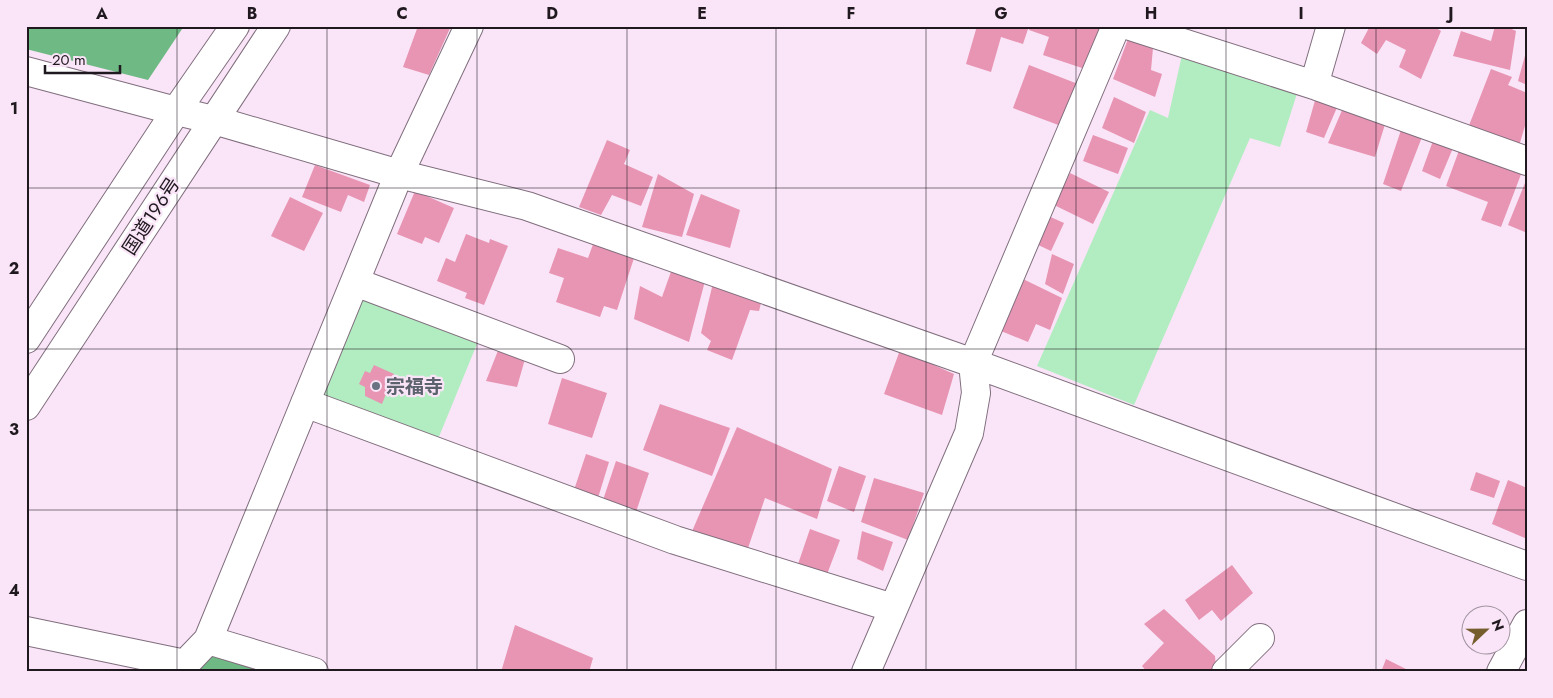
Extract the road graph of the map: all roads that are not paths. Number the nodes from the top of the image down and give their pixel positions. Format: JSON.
{"nodes":[{"id":1,"x":235,"y":26,"type":"edge"},
{"id":2,"x":276,"y":26,"type":"edge"},
{"id":3,"x":469,"y":26,"type":"edge"},
{"id":4,"x":1116,"y":26,"type":"edge"},
{"id":5,"x":1130,"y":26,"type":"edge"},
{"id":6,"x":1331,"y":26,"type":"edge"},
{"id":7,"x":26,"y":71,"type":"edge"},
{"id":8,"x":1314,"y":85,"type":"junction"},
{"id":9,"x":176,"y":111,"type":"junction"},
{"id":10,"x":214,"y":120,"type":"junction"},
{"id":11,"x":1527,"y":161,"type":"edge"},
{"id":12,"x":399,"y":174,"type":"junction"},
{"id":13,"x":355,"y":282,"type":"junction"},
{"id":14,"x":26,"y":338,"type":"edge"},
{"id":15,"x":560,"y":359,"type":"dead end"},
{"id":16,"x":973,"y":363,"type":"junction"},
{"id":17,"x":305,"y":403,"type":"junction"},
{"id":18,"x":26,"y":406,"type":"edge"},
{"id":19,"x":1527,"y":566,"type":"edge"},
{"id":20,"x":893,"y":608,"type":"junction"},
{"id":21,"x":1527,"y":624,"type":"edge"},
{"id":22,"x":26,"y":631,"type":"edge"},
{"id":23,"x":1260,"y":638,"type":"dead end"},
{"id":24,"x":208,"y":640,"type":"junction"},
{"id":25,"x":184,"y":668,"type":"edge"},
{"id":26,"x":314,"y":672,"type":"edge"},
{"id":27,"x":866,"y":672,"type":"edge"},
{"id":28,"x":1226,"y":672,"type":"edge"},
{"id":29,"x":1501,"y":672,"type":"edge"}],
"edges":[{"from":1,"to":9,"type":"main road","name":"国道196号"},
{"from":2,"to":10,"type":"main road","name":"国道196号"},
{"from":3,"to":12,"type":"main road"},
{"from":4,"to":16,"type":"main road"},
{"from":5,"to":8,"type":"main road"},
{"from":6,"to":8,"type":"main road"},
{"from":7,"to":9,"type":"main road"},
{"from":8,"to":11,"type":"main road"},
{"from":9,"to":10,"type":"main road"},
{"from":9,"to":14,"type":"main road","name":"国道196号"},
{"from":10,"to":12,"type":"main road"},
{"from":10,"to":18,"type":"main road","name":"国道196号"},
{"from":12,"to":13,"type":"main road"},
{"from":12,"to":16,"type":"main road"},
{"from":13,"to":15,"type":"main road"},
{"from":13,"to":17,"type":"main road"},
{"from":16,"to":19,"type":"main road"},
{"from":16,"to":20,"type":"main road"},
{"from":17,"to":20,"type":"main road"},
{"from":17,"to":24,"type":"main road"},
{"from":20,"to":27,"type":"main road"},
{"from":21,"to":29,"type":"main road"},
{"from":22,"to":25,"type":"main road"},
{"from":23,"to":28,"type":"main road"},
{"from":24,"to":25,"type":"main road"},
{"from":24,"to":26,"type":"main road"}]}
